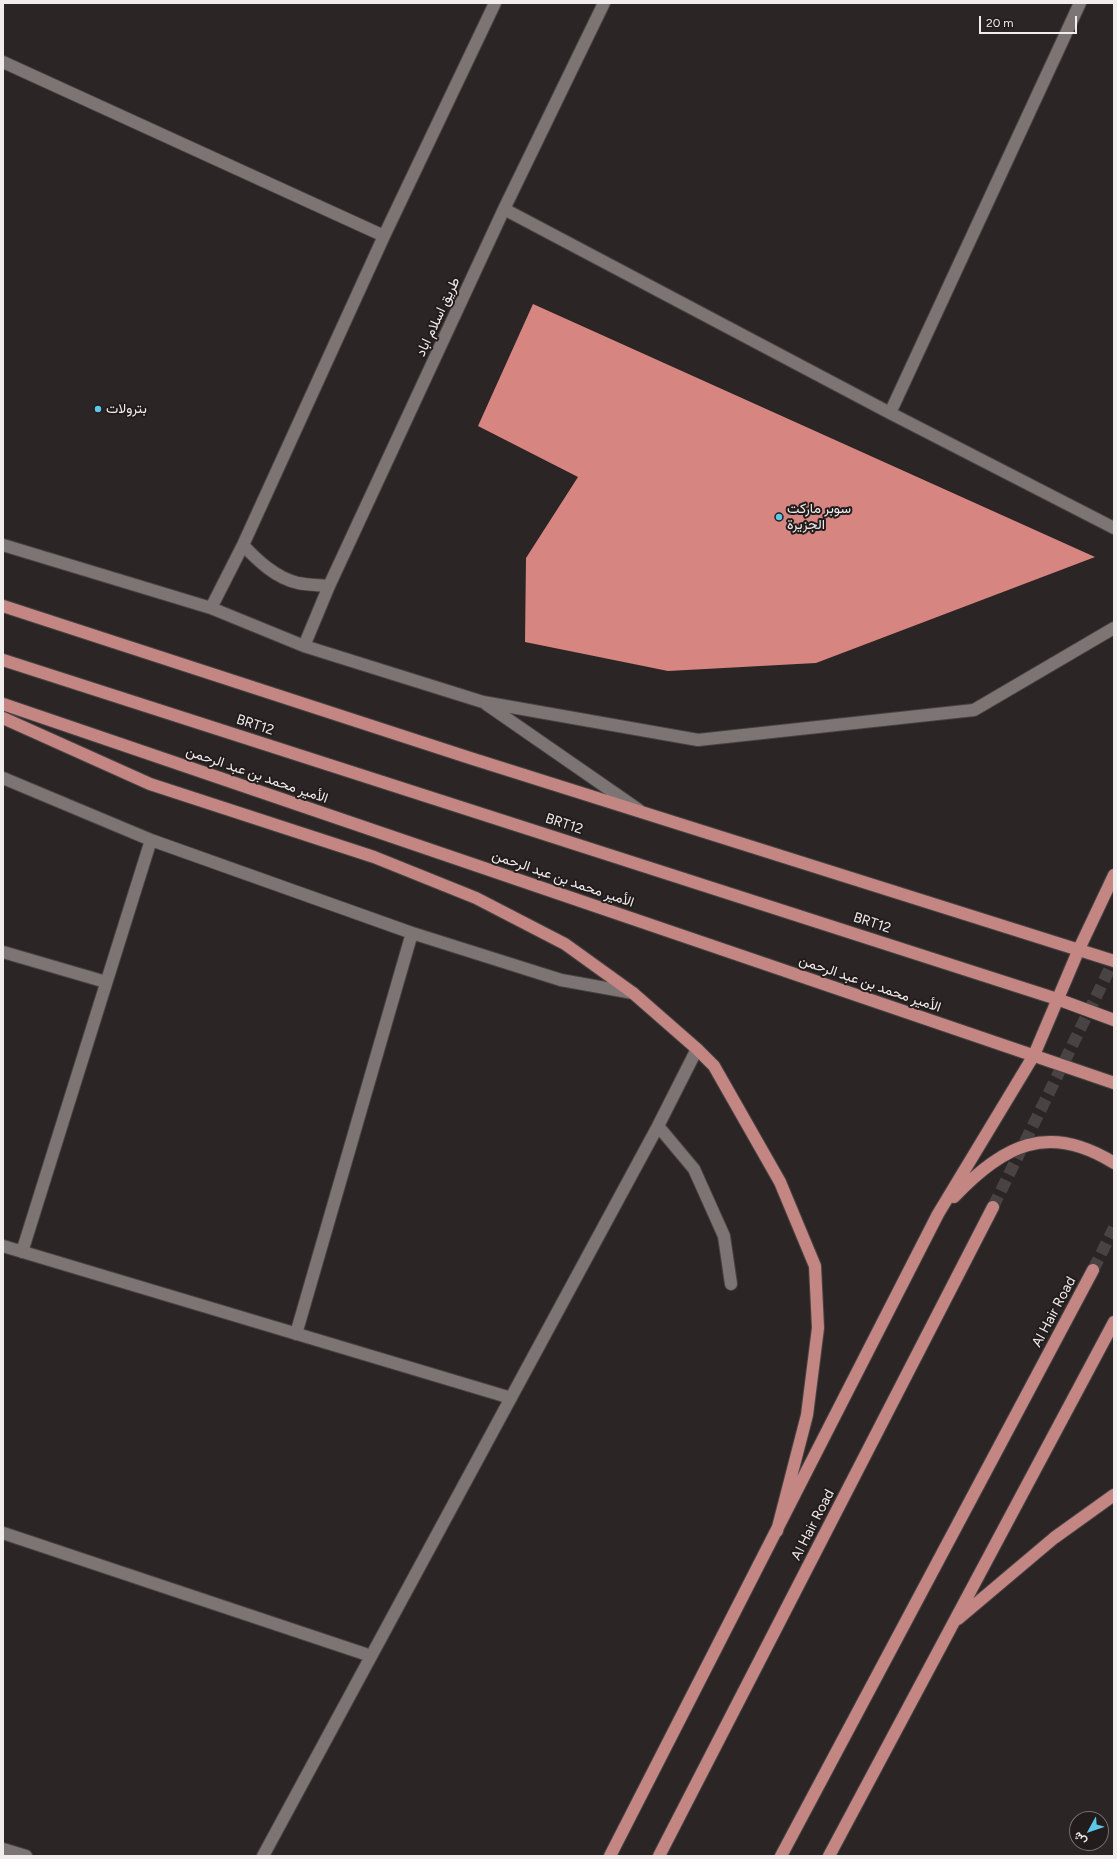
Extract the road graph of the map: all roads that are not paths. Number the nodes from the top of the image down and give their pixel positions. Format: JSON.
{"nodes":[{"id":1,"x":495,"y":3,"type":"edge"},
{"id":2,"x":604,"y":3,"type":"edge"},
{"id":3,"x":1080,"y":3,"type":"edge"},
{"id":4,"x":3,"y":62,"type":"edge"},
{"id":5,"x":504,"y":209,"type":"junction"},
{"id":6,"x":384,"y":236,"type":"junction"},
{"id":7,"x":890,"y":413,"type":"junction"},
{"id":8,"x":1114,"y":528,"type":"edge"},
{"id":9,"x":3,"y":545,"type":"edge"},
{"id":10,"x":243,"y":545,"type":"junction"},
{"id":11,"x":329,"y":586,"type":"junction"},
{"id":12,"x":3,"y":606,"type":"edge"},
{"id":13,"x":211,"y":608,"type":"junction"},
{"id":14,"x":1114,"y":628,"type":"edge"},
{"id":15,"x":304,"y":646,"type":"junction"},
{"id":16,"x":3,"y":660,"type":"edge"},
{"id":17,"x":483,"y":702,"type":"junction"},
{"id":18,"x":3,"y":704,"type":"edge"},
{"id":19,"x":3,"y":718,"type":"edge"},
{"id":20,"x":3,"y":778,"type":"edge"},
{"id":21,"x":641,"y":811,"type":"junction"},
{"id":22,"x":151,"y":840,"type":"junction"},
{"id":23,"x":1114,"y":875,"type":"edge"},
{"id":24,"x":412,"y":933,"type":"junction"},
{"id":25,"x":1079,"y":949,"type":"junction"},
{"id":26,"x":3,"y":952,"type":"edge"},
{"id":27,"x":1114,"y":961,"type":"edge"},
{"id":28,"x":106,"y":982,"type":"junction"},
{"id":29,"x":633,"y":993,"type":"junction"},
{"id":30,"x":1057,"y":998,"type":"junction"},
{"id":31,"x":1114,"y":1020,"type":"edge"},
{"id":32,"x":697,"y":1048,"type":"junction"},
{"id":33,"x":1034,"y":1055,"type":"junction"},
{"id":34,"x":1114,"y":1083,"type":"edge"},
{"id":35,"x":658,"y":1126,"type":"junction"},
{"id":36,"x":1114,"y":1163,"type":"edge"},
{"id":37,"x":993,"y":1207,"type":"tunnel mouth"},
{"id":38,"x":938,"y":1214,"type":"junction"},
{"id":39,"x":3,"y":1246,"type":"edge"},
{"id":40,"x":22,"y":1252,"type":"junction"},
{"id":41,"x":1093,"y":1270,"type":"tunnel mouth"},
{"id":42,"x":731,"y":1284,"type":"dead end"},
{"id":43,"x":1114,"y":1322,"type":"edge"},
{"id":44,"x":296,"y":1334,"type":"junction"},
{"id":45,"x":511,"y":1398,"type":"junction"},
{"id":46,"x":1114,"y":1495,"type":"edge"},
{"id":47,"x":777,"y":1531,"type":"junction"},
{"id":48,"x":3,"y":1533,"type":"edge"},
{"id":49,"x":952,"y":1623,"type":"junction"},
{"id":50,"x":371,"y":1656,"type":"junction"},
{"id":51,"x":3,"y":1849,"type":"edge"},
{"id":52,"x":26,"y":1856,"type":"edge"},
{"id":53,"x":263,"y":1856,"type":"edge"},
{"id":54,"x":610,"y":1856,"type":"edge"},
{"id":55,"x":660,"y":1856,"type":"edge"},
{"id":56,"x":781,"y":1856,"type":"edge"},
{"id":57,"x":829,"y":1856,"type":"edge"}],
"edges":[{"from":1,"to":6,"type":"street"},
{"from":2,"to":5,"type":"street","name":"طريق اسلام اباد"},
{"from":3,"to":7,"type":"street"},
{"from":4,"to":6,"type":"street"},
{"from":5,"to":7,"type":"street"},
{"from":5,"to":11,"type":"street","name":"طريق اسلام اباد"},
{"from":6,"to":10,"type":"street"},
{"from":7,"to":8,"type":"street"},
{"from":9,"to":13,"type":"street"},
{"from":10,"to":11,"type":"street"},
{"from":10,"to":13,"type":"street"},
{"from":11,"to":15,"type":"street","name":"طريق اسلام اباد"},
{"from":12,"to":21,"type":"main road"},
{"from":13,"to":15,"type":"street"},
{"from":14,"to":17,"type":"street"},
{"from":15,"to":17,"type":"street"},
{"from":16,"to":30,"type":"main road","name":"BRT12"},
{"from":17,"to":21,"type":"street"},
{"from":18,"to":33,"type":"main road","name":"الأمير محمد بن عبد الرحمن"},
{"from":19,"to":29,"type":"main road"},
{"from":20,"to":22,"type":"street"},
{"from":21,"to":25,"type":"main road"},
{"from":22,"to":24,"type":"street"},
{"from":22,"to":28,"type":"street"},
{"from":23,"to":25,"type":"main road"},
{"from":24,"to":29,"type":"street"},
{"from":24,"to":44,"type":"street"},
{"from":25,"to":27,"type":"main road"},
{"from":25,"to":30,"type":"main road"},
{"from":26,"to":28,"type":"street"},
{"from":28,"to":40,"type":"street"},
{"from":29,"to":32,"type":"main road"},
{"from":30,"to":31,"type":"main road","name":"BRT12"},
{"from":30,"to":33,"type":"main road"},
{"from":32,"to":35,"type":"street"},
{"from":32,"to":47,"type":"main road"},
{"from":33,"to":34,"type":"main road","name":"الأمير محمد بن عبد الرحمن"},
{"from":33,"to":38,"type":"main road"},
{"from":35,"to":42,"type":"street"},
{"from":35,"to":45,"type":"street"},
{"from":36,"to":38,"type":"main road"},
{"from":37,"to":55,"type":"main road","name":"Al Hair Road"},
{"from":38,"to":47,"type":"main road"},
{"from":39,"to":40,"type":"street"},
{"from":40,"to":44,"type":"street"},
{"from":41,"to":56,"type":"main road","name":"Al Hair Road"},
{"from":43,"to":49,"type":"main road"},
{"from":44,"to":45,"type":"street"},
{"from":45,"to":50,"type":"street"},
{"from":46,"to":49,"type":"main road"},
{"from":47,"to":54,"type":"main road"},
{"from":48,"to":50,"type":"street"},
{"from":49,"to":57,"type":"main road"},
{"from":50,"to":53,"type":"street"},
{"from":51,"to":52,"type":"street"}]}
